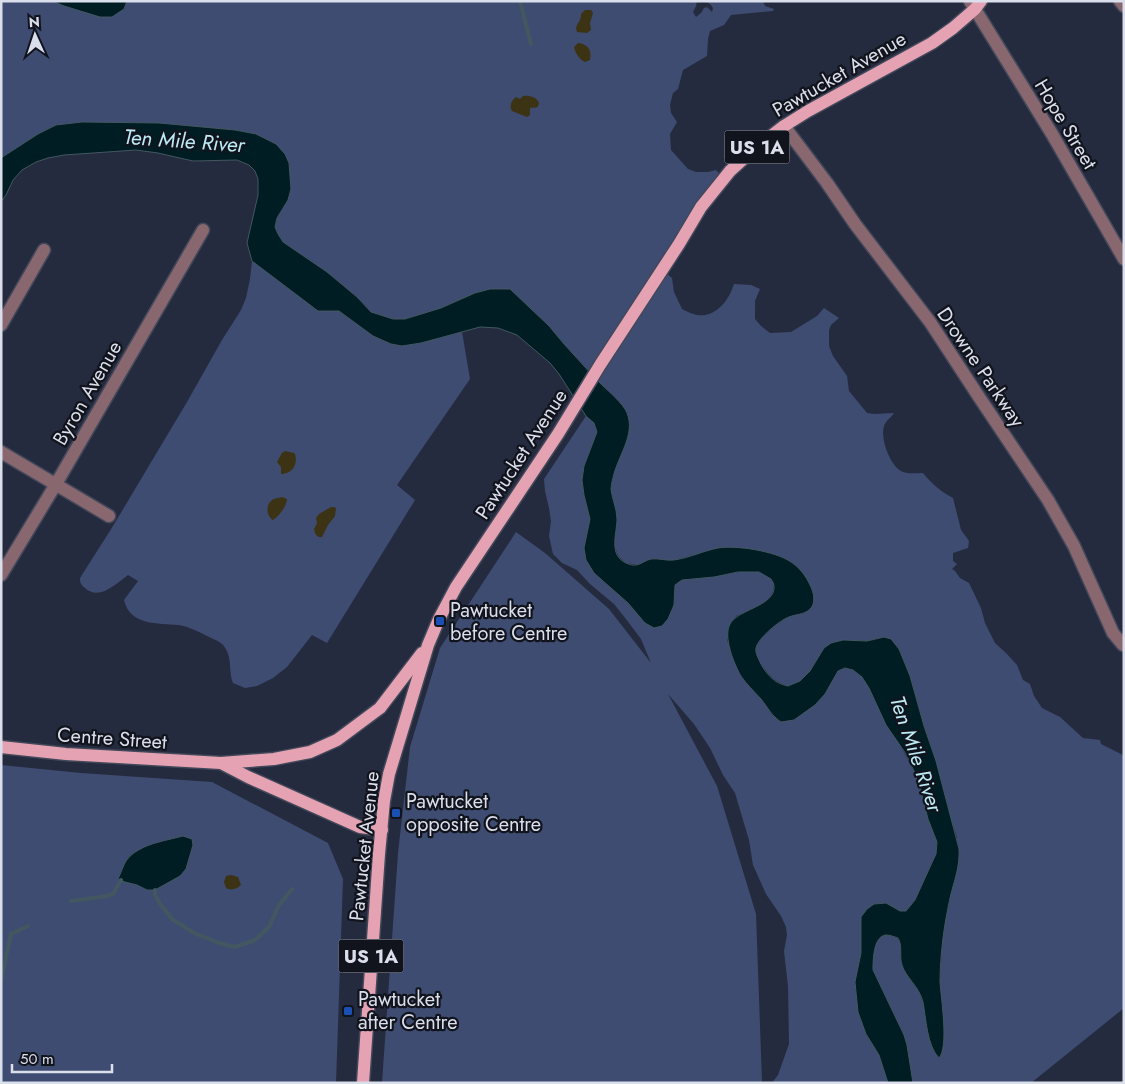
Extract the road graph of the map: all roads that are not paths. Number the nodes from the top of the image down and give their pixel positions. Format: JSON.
{"nodes":[{"id":1,"x":1120,"y":1,"type":"edge"},
{"id":2,"x":975,"y":4,"type":"edge"},
{"id":3,"x":1124,"y":6,"type":"edge"},
{"id":4,"x":784,"y":126,"type":"junction"},
{"id":5,"x":203,"y":230,"type":"dead end"},
{"id":6,"x":44,"y":250,"type":"dead end"},
{"id":7,"x":1124,"y":259,"type":"edge"},
{"id":8,"x":1,"y":325,"type":"edge"},
{"id":9,"x":1,"y":452,"type":"edge"},
{"id":10,"x":56,"y":484,"type":"junction"},
{"id":11,"x":109,"y":516,"type":"dead end"},
{"id":12,"x":1,"y":575,"type":"edge"},
{"id":13,"x":428,"y":645,"type":"junction"},
{"id":14,"x":1123,"y":645,"type":"edge"},
{"id":15,"x":1,"y":747,"type":"edge"},
{"id":16,"x":221,"y":763,"type":"junction"},
{"id":17,"x":382,"y":830,"type":"junction"},
{"id":18,"x":363,"y":1083,"type":"edge"}],
"edges":[{"from":1,"to":3,"type":"street"},
{"from":2,"to":4,"type":"main road","name":"Pawtucket Avenue","number":"US 1A"},
{"from":2,"to":7,"type":"street","name":"Hope Street"},
{"from":4,"to":13,"type":"main road","name":"Pawtucket Avenue","number":"US 1A"},
{"from":4,"to":14,"type":"street","name":"Drowne Parkway"},
{"from":5,"to":10,"type":"street","name":"Byron Avenue"},
{"from":6,"to":8,"type":"street"},
{"from":9,"to":10,"type":"street"},
{"from":10,"to":11,"type":"street"},
{"from":10,"to":12,"type":"street","name":"Byron Avenue"},
{"from":13,"to":16,"type":"main road","name":"Centre Street"},
{"from":13,"to":17,"type":"main road","name":"Pawtucket Avenue","number":"US 1A"},
{"from":15,"to":16,"type":"main road","name":"Centre Street"},
{"from":16,"to":17,"type":"main road","name":"Centre Street"},
{"from":17,"to":18,"type":"main road","name":"Pawtucket Avenue","number":"US 1A"}]}
